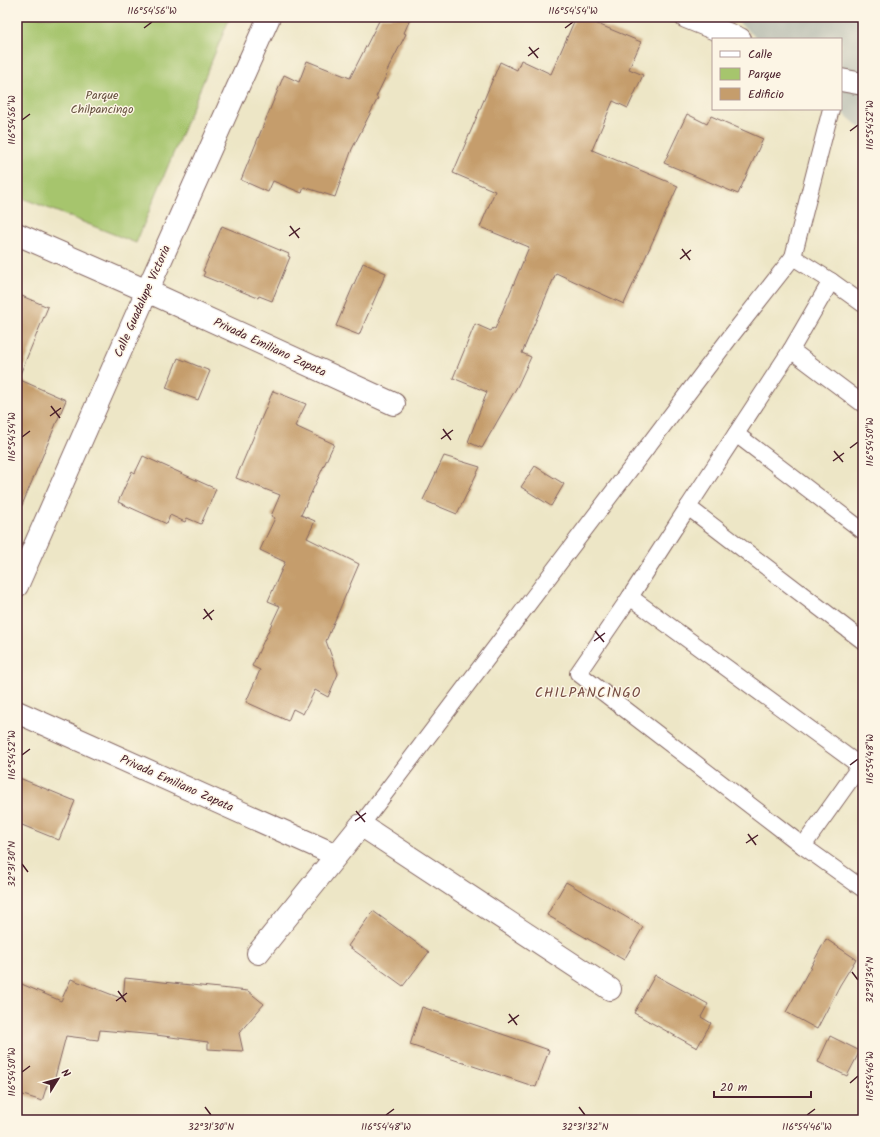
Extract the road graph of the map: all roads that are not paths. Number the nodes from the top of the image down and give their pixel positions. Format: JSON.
{"nodes":[{"id":1,"x":270,"y":17,"type":"edge"},
{"id":2,"x":686,"y":17,"type":"edge"},
{"id":3,"x":738,"y":38,"type":"edge"},
{"id":4,"x":842,"y":80,"type":"edge"},
{"id":5,"x":863,"y":84,"type":"edge"},
{"id":6,"x":830,"y":110,"type":"edge"},
{"id":7,"x":17,"y":234,"type":"edge"},
{"id":8,"x":793,"y":258,"type":"junction"},
{"id":9,"x":831,"y":281,"type":"junction"},
{"id":10,"x":147,"y":291,"type":"junction"},
{"id":11,"x":863,"y":304,"type":"edge"},
{"id":12,"x":791,"y":350,"type":"junction"},
{"id":13,"x":394,"y":404,"type":"dead end"},
{"id":14,"x":863,"y":404,"type":"edge"},
{"id":15,"x":736,"y":434,"type":"junction"},
{"id":16,"x":688,"y":507,"type":"junction"},
{"id":17,"x":863,"y":531,"type":"edge"},
{"id":18,"x":17,"y":586,"type":"edge"},
{"id":19,"x":630,"y":597,"type":"junction"},
{"id":20,"x":863,"y":641,"type":"edge"},
{"id":21,"x":17,"y":712,"type":"edge"},
{"id":22,"x":861,"y":767,"type":"edge"},
{"id":23,"x":361,"y":825,"type":"junction"},
{"id":24,"x":803,"y":846,"type":"junction"},
{"id":25,"x":336,"y":855,"type":"junction"},
{"id":26,"x":863,"y":889,"type":"edge"},
{"id":27,"x":258,"y":953,"type":"dead end"},
{"id":28,"x":610,"y":989,"type":"dead end"}],
"edges":[{"from":1,"to":10,"type":"street","name":"Calle Guadalupe Victoria"},
{"from":2,"to":3,"type":"street"},
{"from":4,"to":5,"type":"street"},
{"from":6,"to":8,"type":"lane"},
{"from":7,"to":10,"type":"street","name":"Privada Emiliano Zapata"},
{"from":8,"to":9,"type":"lane"},
{"from":8,"to":23,"type":"lane"},
{"from":9,"to":11,"type":"lane"},
{"from":9,"to":12,"type":"lane"},
{"from":10,"to":13,"type":"street","name":"Privada Emiliano Zapata"},
{"from":10,"to":18,"type":"street","name":"Calle Guadalupe Victoria"},
{"from":12,"to":14,"type":"lane"},
{"from":12,"to":15,"type":"lane"},
{"from":15,"to":16,"type":"lane"},
{"from":15,"to":17,"type":"lane"},
{"from":16,"to":19,"type":"lane"},
{"from":16,"to":20,"type":"lane"},
{"from":19,"to":22,"type":"lane"},
{"from":19,"to":24,"type":"lane"},
{"from":21,"to":25,"type":"street","name":"Privada Emiliano Zapata"},
{"from":22,"to":24,"type":"lane"},
{"from":23,"to":25,"type":"street"},
{"from":23,"to":28,"type":"street"},
{"from":24,"to":26,"type":"lane"},
{"from":25,"to":27,"type":"street"}]}
